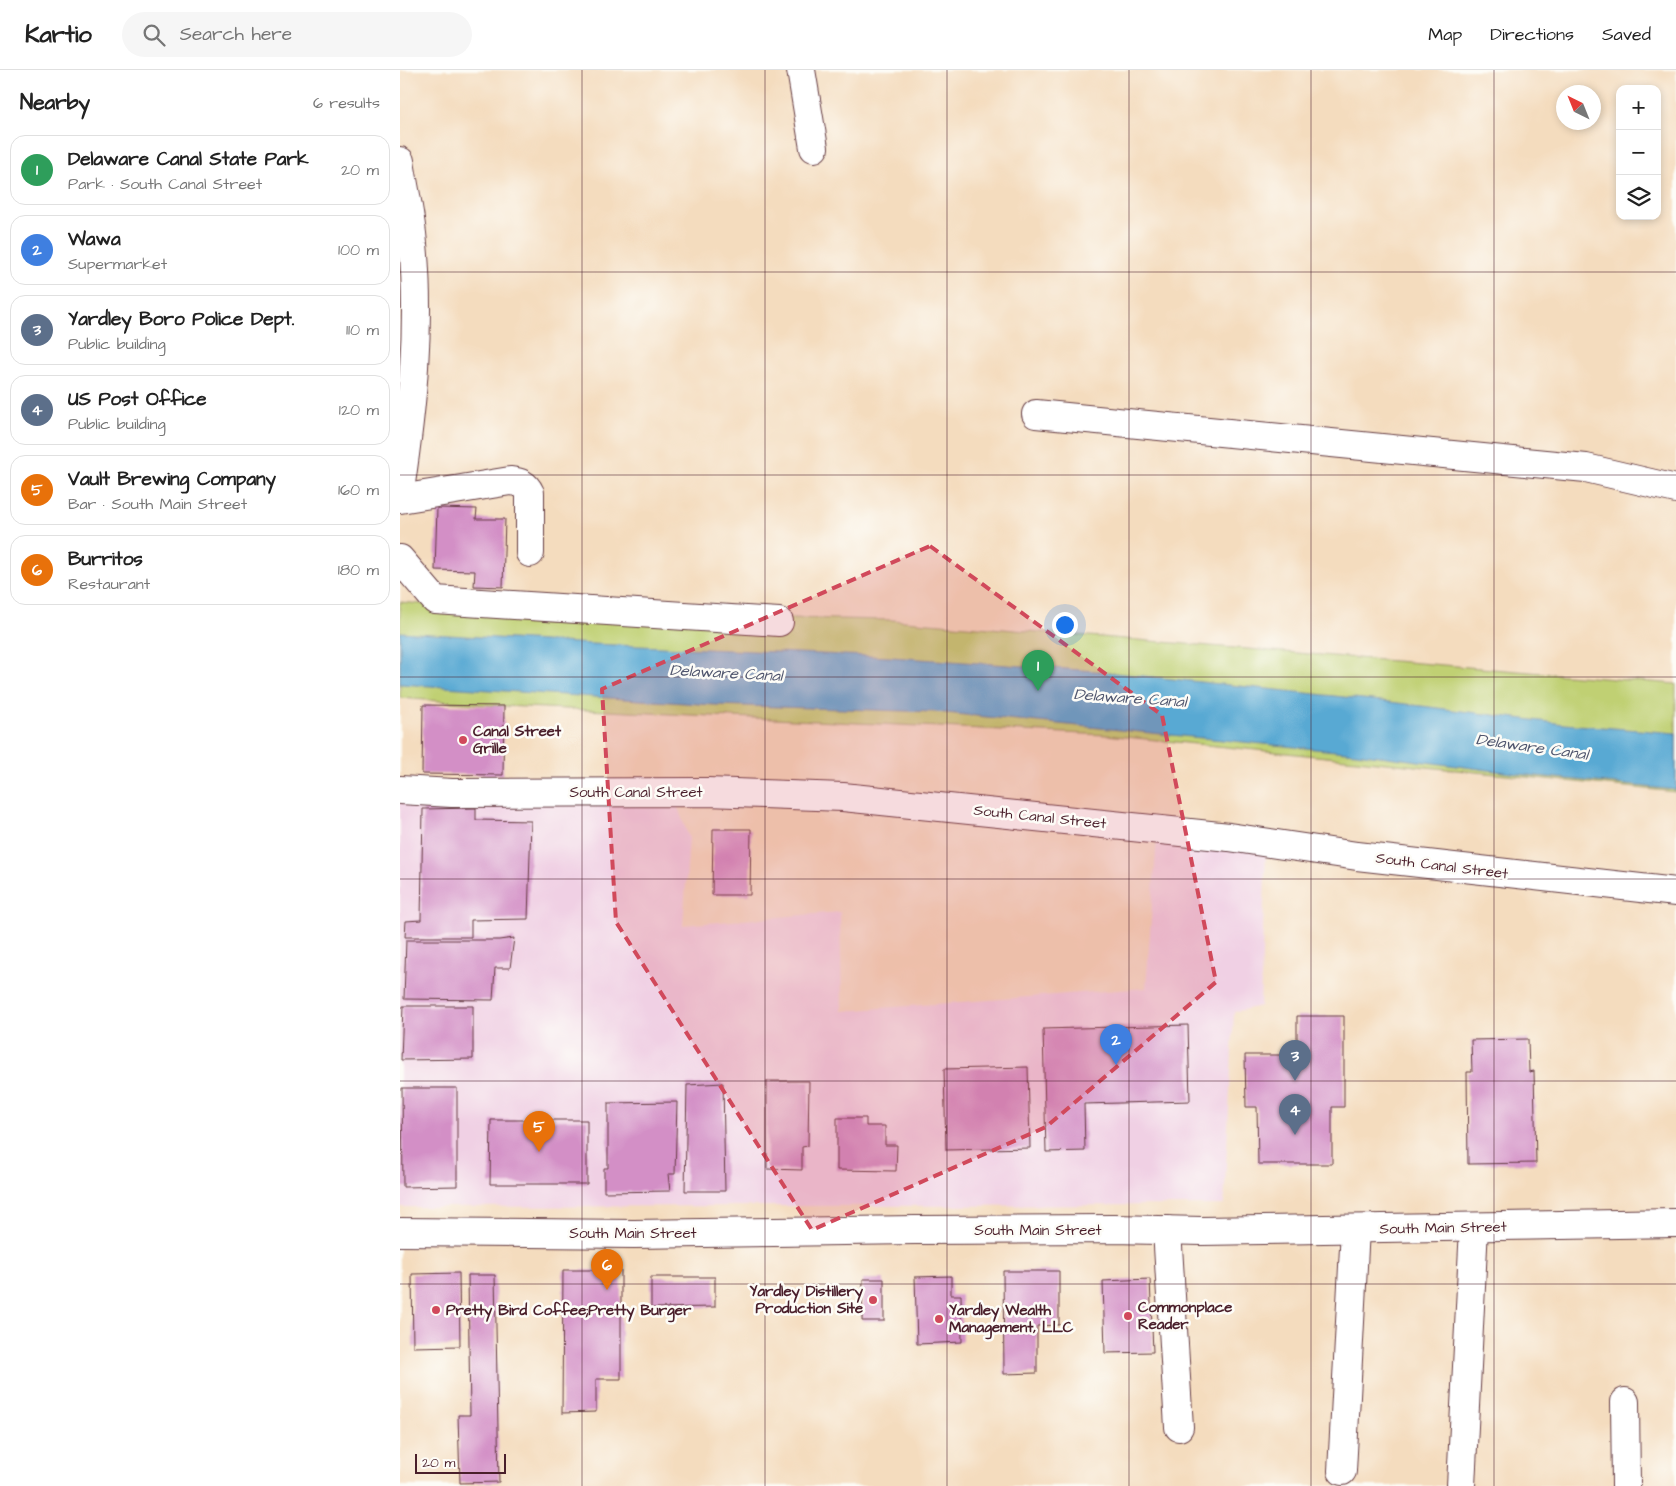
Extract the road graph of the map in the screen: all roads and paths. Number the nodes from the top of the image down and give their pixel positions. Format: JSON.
{"nodes":[{"id":1,"x":801,"y":70,"type":"edge"},
{"id":2,"x":814,"y":148,"type":"dead end"},
{"id":3,"x":400,"y":161,"type":"edge"},
{"id":4,"x":404,"y":212,"type":"edge"},
{"id":5,"x":407,"y":261,"type":"edge"},
{"id":6,"x":407,"y":382,"type":"edge"},
{"id":7,"x":1036,"y":414,"type":"dead end"},
{"id":8,"x":1676,"y":489,"type":"edge"},
{"id":9,"x":400,"y":490,"type":"edge"},
{"id":10,"x":400,"y":499,"type":"edge"},
{"id":11,"x":530,"y":553,"type":"dead end"},
{"id":12,"x":400,"y":559,"type":"edge"},
{"id":13,"x":779,"y":622,"type":"dead end"},
{"id":14,"x":400,"y":790,"type":"edge"},
{"id":15,"x":1676,"y":892,"type":"edge"},
{"id":16,"x":1676,"y":1223,"type":"edge"},
{"id":17,"x":1474,"y":1228,"type":"junction"},
{"id":18,"x":1355,"y":1229,"type":"junction"},
{"id":19,"x":1167,"y":1230,"type":"junction"},
{"id":20,"x":400,"y":1232,"type":"edge"},
{"id":21,"x":1625,"y":1402,"type":"dead end"},
{"id":22,"x":1179,"y":1427,"type":"dead end"},
{"id":23,"x":1342,"y":1471,"type":"dead end"},
{"id":24,"x":1460,"y":1486,"type":"edge"},
{"id":25,"x":1626,"y":1486,"type":"edge"}],
"edges":[{"from":1,"to":2,"type":"street"},
{"from":3,"to":4,"type":"street"},
{"from":4,"to":5,"type":"street"},
{"from":5,"to":6,"type":"street"},
{"from":6,"to":9,"type":"street"},
{"from":7,"to":8,"type":"street"},
{"from":10,"to":11,"type":"street"},
{"from":12,"to":13,"type":"street"},
{"from":14,"to":15,"type":"street","name":"South Canal Street"},
{"from":16,"to":17,"type":"street","name":"South Main Street"},
{"from":17,"to":18,"type":"street","name":"South Main Street"},
{"from":17,"to":24,"type":"street"},
{"from":18,"to":19,"type":"street","name":"South Main Street"},
{"from":18,"to":23,"type":"street"},
{"from":19,"to":20,"type":"street","name":"South Main Street"},
{"from":19,"to":22,"type":"street"},
{"from":21,"to":25,"type":"street"}]}
